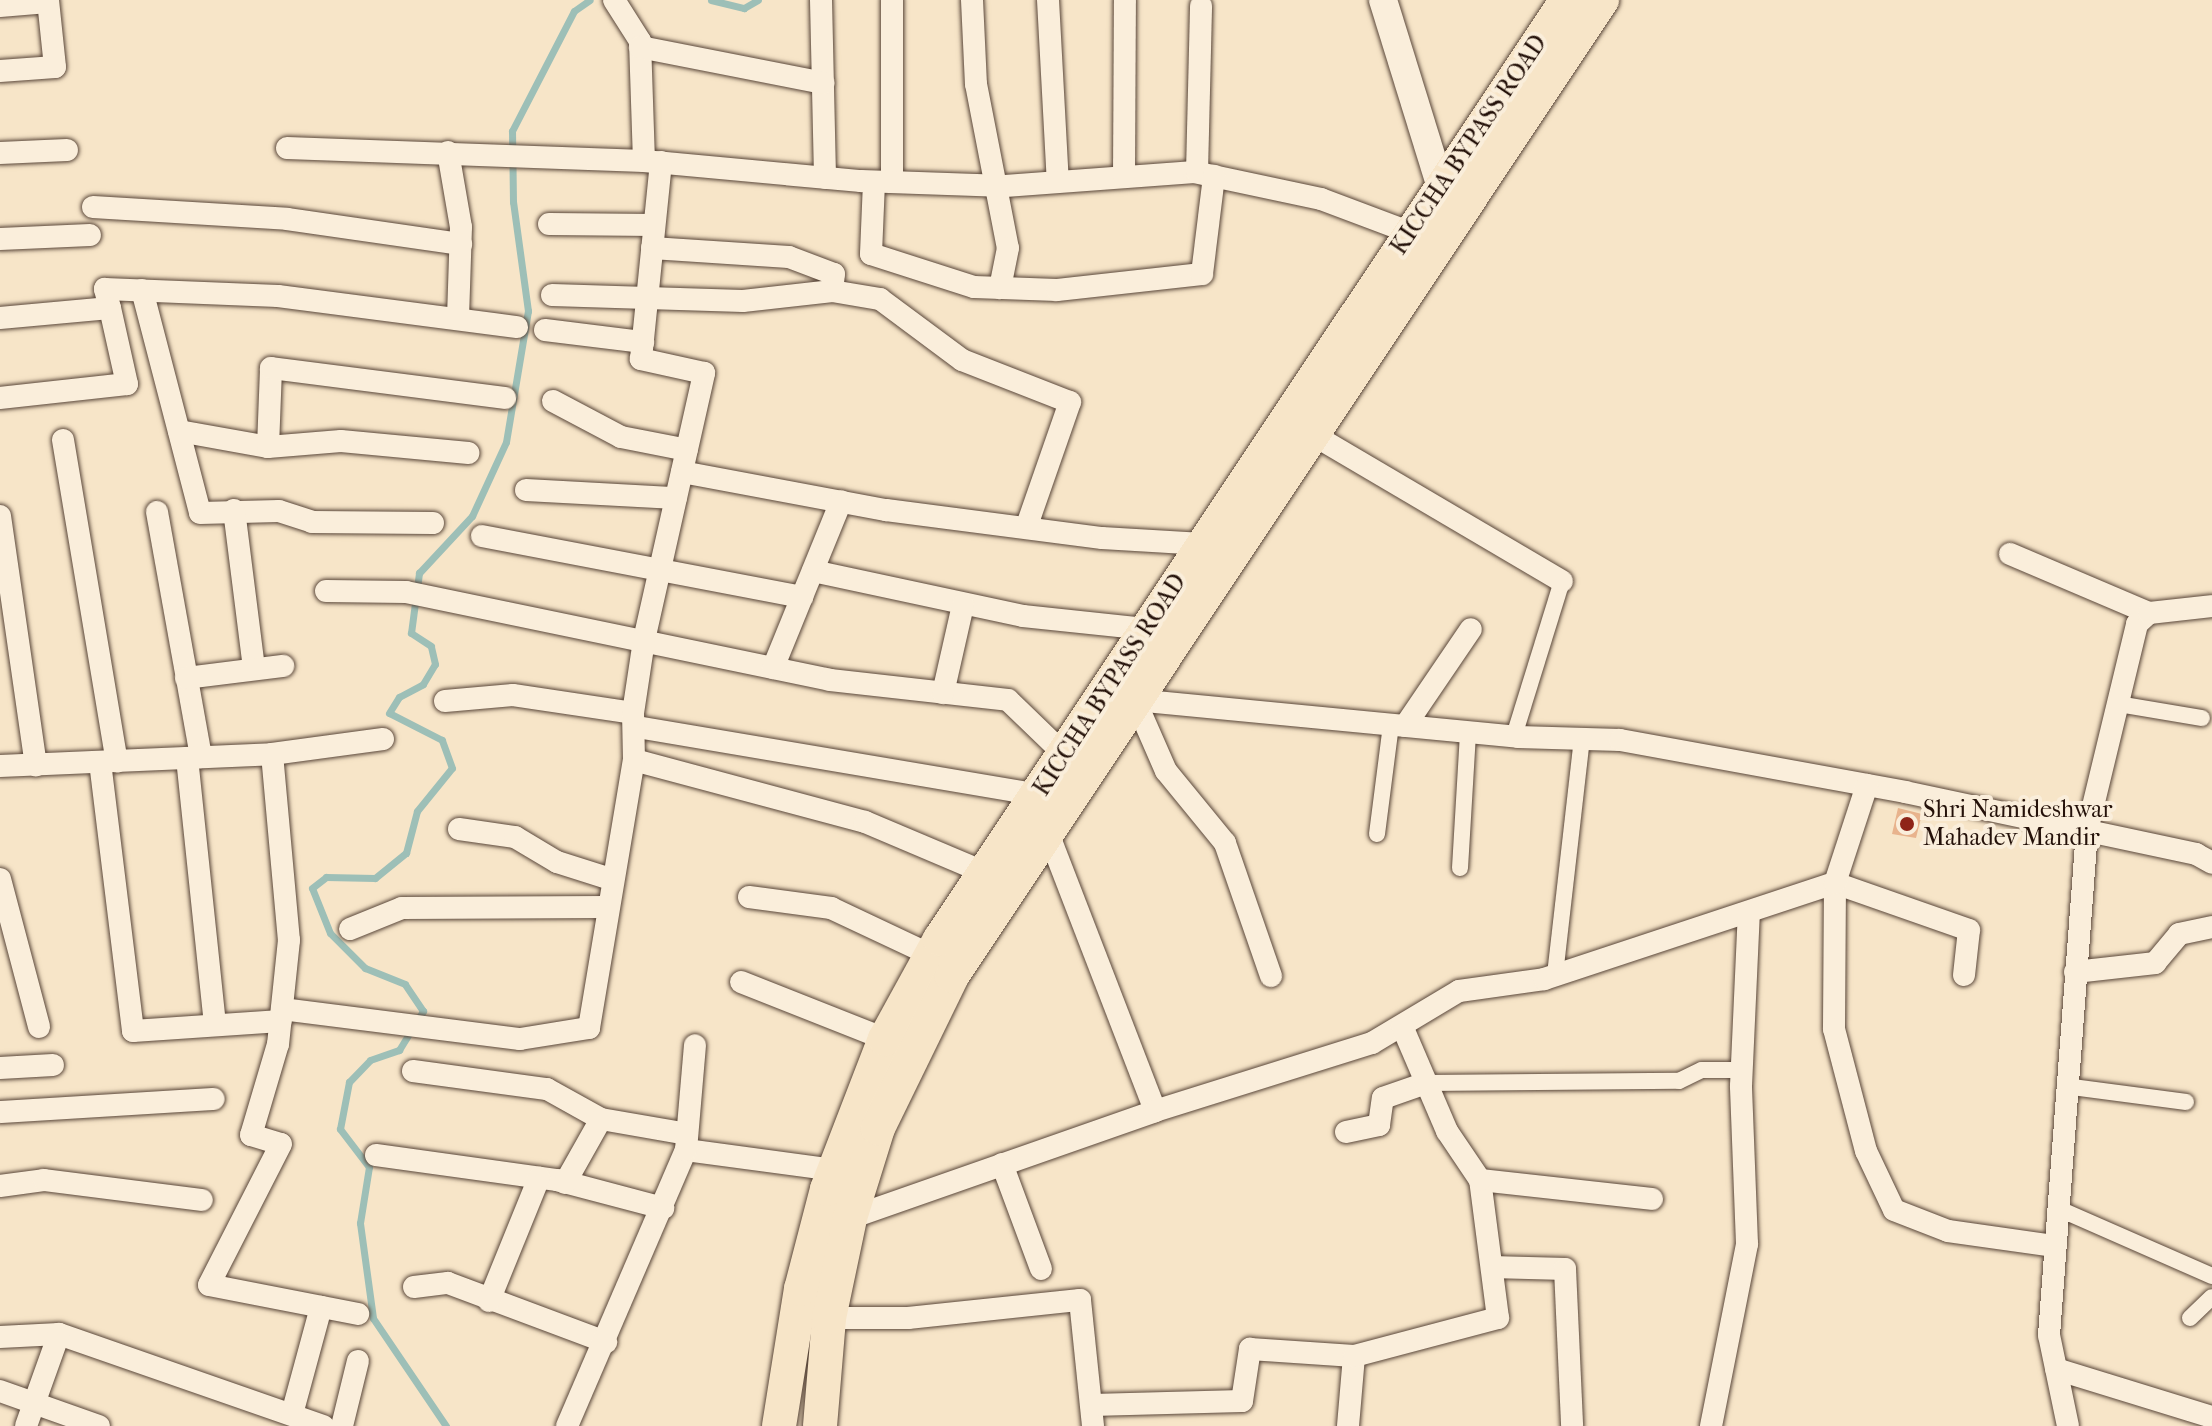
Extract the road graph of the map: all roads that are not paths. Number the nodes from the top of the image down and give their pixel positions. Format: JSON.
{"nodes":[{"id":1,"x":821,"y":0,"type":"edge"},
{"id":2,"x":892,"y":0,"type":"edge"},
{"id":3,"x":972,"y":0,"type":"edge"},
{"id":4,"x":1048,"y":0,"type":"edge"},
{"id":5,"x":1125,"y":0,"type":"edge"},
{"id":6,"x":1383,"y":0,"type":"edge"},
{"id":7,"x":1567,"y":0,"type":"edge"},
{"id":8,"x":1602,"y":0,"type":"edge"},
{"id":9,"x":48,"y":1,"type":"edge"},
{"id":10,"x":614,"y":1,"type":"edge"},
{"id":11,"x":0,"y":6,"type":"edge"},
{"id":12,"x":1201,"y":6,"type":"dead end"},
{"id":13,"x":640,"y":47,"type":"junction"},
{"id":14,"x":0,"y":71,"type":"edge"},
{"id":15,"x":823,"y":83,"type":"junction"},
{"id":16,"x":1489,"y":144,"type":"junction"},
{"id":17,"x":287,"y":148,"type":"dead end"},
{"id":18,"x":67,"y":150,"type":"dead end"},
{"id":19,"x":448,"y":152,"type":"junction"},
{"id":20,"x":0,"y":153,"type":"edge"},
{"id":21,"x":652,"y":162,"type":"junction"},
{"id":22,"x":1205,"y":174,"type":"junction"},
{"id":23,"x":1124,"y":177,"type":"junction"},
{"id":24,"x":825,"y":178,"type":"junction"},
{"id":25,"x":883,"y":182,"type":"junction"},
{"id":26,"x":1058,"y":182,"type":"junction"},
{"id":27,"x":1000,"y":186,"type":"junction"},
{"id":28,"x":1441,"y":186,"type":"junction"},
{"id":29,"x":93,"y":207,"type":"dead end"},
{"id":30,"x":549,"y":224,"type":"dead end"},
{"id":31,"x":654,"y":225,"type":"junction"},
{"id":32,"x":1433,"y":233,"type":"junction"},
{"id":33,"x":90,"y":235,"type":"dead end"},
{"id":34,"x":0,"y":239,"type":"edge"},
{"id":35,"x":461,"y":244,"type":"junction"},
{"id":36,"x":652,"y":248,"type":"junction"},
{"id":37,"x":1396,"y":279,"type":"junction"},
{"id":38,"x":1000,"y":288,"type":"junction"},
{"id":39,"x":142,"y":290,"type":"junction"},
{"id":40,"x":832,"y":291,"type":"junction"},
{"id":41,"x":552,"y":295,"type":"dead end"},
{"id":42,"x":647,"y":295,"type":"junction"},
{"id":43,"x":110,"y":308,"type":"junction"},
{"id":44,"x":0,"y":318,"type":"edge"},
{"id":45,"x":458,"y":318,"type":"junction"},
{"id":46,"x":517,"y":327,"type":"dead end"},
{"id":47,"x":545,"y":330,"type":"dead end"},
{"id":48,"x":643,"y":342,"type":"junction"},
{"id":49,"x":0,"y":398,"type":"edge"},
{"id":50,"x":505,"y":398,"type":"dead end"},
{"id":51,"x":553,"y":401,"type":"dead end"},
{"id":52,"x":179,"y":431,"type":"junction"},
{"id":53,"x":1312,"y":434,"type":"junction"},
{"id":54,"x":63,"y":440,"type":"dead end"},
{"id":55,"x":268,"y":447,"type":"junction"},
{"id":56,"x":468,"y":453,"type":"dead end"},
{"id":57,"x":684,"y":461,"type":"junction"},
{"id":58,"x":526,"y":490,"type":"dead end"},
{"id":59,"x":676,"y":498,"type":"junction"},
{"id":60,"x":841,"y":501,"type":"junction"},
{"id":61,"x":234,"y":510,"type":"junction"},
{"id":62,"x":157,"y":512,"type":"dead end"},
{"id":63,"x":0,"y":516,"type":"edge"},
{"id":64,"x":433,"y":523,"type":"dead end"},
{"id":65,"x":1026,"y":528,"type":"junction"},
{"id":66,"x":482,"y":536,"type":"dead end"},
{"id":67,"x":1215,"y":553,"type":"junction"},
{"id":68,"x":2010,"y":554,"type":"dead end"},
{"id":69,"x":659,"y":571,"type":"junction"},
{"id":70,"x":813,"y":571,"type":"junction"},
{"id":71,"x":1562,"y":581,"type":"joint"},
{"id":72,"x":326,"y":591,"type":"dead end"},
{"id":73,"x":802,"y":597,"type":"junction"},
{"id":74,"x":963,"y":605,"type":"junction"},
{"id":75,"x":2212,"y":606,"type":"edge"},
{"id":76,"x":2149,"y":613,"type":"junction"},
{"id":77,"x":1147,"y":629,"type":"junction"},
{"id":78,"x":1471,"y":629,"type":"dead end"},
{"id":79,"x":644,"y":640,"type":"junction"},
{"id":80,"x":283,"y":666,"type":"dead end"},
{"id":81,"x":773,"y":668,"type":"junction"},
{"id":82,"x":254,"y":669,"type":"junction"},
{"id":83,"x":186,"y":678,"type":"junction"},
{"id":84,"x":1123,"y":691,"type":"junction"},
{"id":85,"x":943,"y":693,"type":"junction"},
{"id":86,"x":445,"y":701,"type":"dead end"},
{"id":87,"x":2118,"y":704,"type":"junction"},
{"id":88,"x":2202,"y":718,"type":"dead end"},
{"id":89,"x":635,"y":720,"type":"junction"},
{"id":90,"x":1398,"y":726,"type":"junction"},
{"id":91,"x":1468,"y":732,"type":"junction"},
{"id":92,"x":1514,"y":736,"type":"junction"},
{"id":93,"x":383,"y":739,"type":"dead end"},
{"id":94,"x":1582,"y":739,"type":"junction"},
{"id":95,"x":272,"y":754,"type":"junction"},
{"id":96,"x":1064,"y":754,"type":"junction"},
{"id":97,"x":194,"y":758,"type":"junction"},
{"id":98,"x":634,"y":760,"type":"junction"},
{"id":99,"x":108,"y":761,"type":"junction"},
{"id":100,"x":36,"y":765,"type":"junction"},
{"id":101,"x":0,"y":766,"type":"edge"},
{"id":102,"x":1867,"y":785,"type":"junction"},
{"id":103,"x":1037,"y":795,"type":"junction"},
{"id":104,"x":459,"y":829,"type":"dead end"},
{"id":105,"x":2087,"y":831,"type":"junction"},
{"id":106,"x":1048,"y":833,"type":"junction"},
{"id":107,"x":1377,"y":834,"type":"dead end"},
{"id":108,"x":2212,"y":863,"type":"edge"},
{"id":109,"x":1460,"y":868,"type":"dead end"},
{"id":110,"x":986,"y":873,"type":"junction"},
{"id":111,"x":0,"y":879,"type":"edge"},
{"id":112,"x":611,"y":879,"type":"junction"},
{"id":113,"x":1835,"y":883,"type":"junction"},
{"id":114,"x":749,"y":897,"type":"dead end"},
{"id":115,"x":606,"y":907,"type":"junction"},
{"id":116,"x":1749,"y":912,"type":"junction"},
{"id":117,"x":2212,"y":927,"type":"edge"},
{"id":118,"x":350,"y":929,"type":"dead end"},
{"id":119,"x":931,"y":955,"type":"junction"},
{"id":120,"x":2075,"y":972,"type":"junction"},
{"id":121,"x":1555,"y":975,"type":"junction"},
{"id":122,"x":1964,"y":975,"type":"dead end"},
{"id":123,"x":1271,"y":976,"type":"dead end"},
{"id":124,"x":741,"y":982,"type":"dead end"},
{"id":125,"x":281,"y":1015,"type":"junction"},
{"id":126,"x":215,"y":1025,"type":"junction"},
{"id":127,"x":1402,"y":1026,"type":"junction"},
{"id":128,"x":39,"y":1027,"type":"dead end"},
{"id":129,"x":695,"y":1045,"type":"dead end"},
{"id":130,"x":889,"y":1054,"type":"junction"},
{"id":131,"x":53,"y":1065,"type":"dead end"},
{"id":132,"x":0,"y":1068,"type":"edge"},
{"id":133,"x":1742,"y":1070,"type":"junction"},
{"id":134,"x":413,"y":1071,"type":"dead end"},
{"id":135,"x":1426,"y":1083,"type":"junction"},
{"id":136,"x":2065,"y":1086,"type":"junction"},
{"id":137,"x":214,"y":1099,"type":"dead end"},
{"id":138,"x":2186,"y":1102,"type":"dead end"},
{"id":139,"x":1155,"y":1111,"type":"junction"},
{"id":140,"x":0,"y":1112,"type":"edge"},
{"id":141,"x":601,"y":1119,"type":"junction"},
{"id":142,"x":1346,"y":1132,"type":"dead end"},
{"id":143,"x":687,"y":1142,"type":"junction"},
{"id":144,"x":376,"y":1155,"type":"dead end"},
{"id":145,"x":1002,"y":1164,"type":"junction"},
{"id":146,"x":834,"y":1170,"type":"junction"},
{"id":147,"x":539,"y":1178,"type":"junction"},
{"id":148,"x":1480,"y":1180,"type":"junction"},
{"id":149,"x":565,"y":1183,"type":"junction"},
{"id":150,"x":0,"y":1186,"type":"edge"},
{"id":151,"x":1652,"y":1199,"type":"dead end"},
{"id":152,"x":202,"y":1200,"type":"dead end"},
{"id":153,"x":663,"y":1208,"type":"junction"},
{"id":154,"x":2057,"y":1208,"type":"junction"},
{"id":155,"x":850,"y":1218,"type":"junction"},
{"id":156,"x":2055,"y":1246,"type":"junction"},
{"id":157,"x":1492,"y":1267,"type":"junction"},
{"id":158,"x":1041,"y":1269,"type":"dead end"},
{"id":159,"x":2212,"y":1276,"type":"edge"},
{"id":160,"x":414,"y":1287,"type":"dead end"},
{"id":161,"x":2212,"y":1297,"type":"edge"},
{"id":162,"x":489,"y":1301,"type":"junction"},
{"id":163,"x":321,"y":1307,"type":"junction"},
{"id":164,"x":358,"y":1314,"type":"dead end"},
{"id":165,"x":829,"y":1318,"type":"junction"},
{"id":166,"x":2190,"y":1318,"type":"dead end"},
{"id":167,"x":59,"y":1334,"type":"junction"},
{"id":168,"x":0,"y":1337,"type":"edge"},
{"id":169,"x":606,"y":1342,"type":"junction"},
{"id":170,"x":1354,"y":1356,"type":"junction"},
{"id":171,"x":358,"y":1361,"type":"dead end"},
{"id":172,"x":2056,"y":1369,"type":"junction"},
{"id":173,"x":0,"y":1391,"type":"edge"},
{"id":174,"x":33,"y":1403,"type":"junction"},
{"id":175,"x":292,"y":1414,"type":"junction"},
{"id":176,"x":1093,"y":1416,"type":"edge"},
{"id":177,"x":2212,"y":1417,"type":"edge"},
{"id":178,"x":26,"y":1426,"type":"edge"},
{"id":179,"x":99,"y":1426,"type":"edge"},
{"id":180,"x":323,"y":1426,"type":"edge"},
{"id":181,"x":342,"y":1426,"type":"edge"},
{"id":182,"x":567,"y":1426,"type":"edge"},
{"id":183,"x":779,"y":1426,"type":"edge"},
{"id":184,"x":820,"y":1426,"type":"edge"},
{"id":185,"x":1348,"y":1426,"type":"edge"},
{"id":186,"x":1572,"y":1426,"type":"edge"},
{"id":187,"x":1711,"y":1426,"type":"edge"},
{"id":188,"x":2068,"y":1426,"type":"edge"}],
"edges":[{"from":1,"to":15,"type":"street"},
{"from":2,"to":25,"type":"street"},
{"from":3,"to":27,"type":"street"},
{"from":4,"to":26,"type":"street"},
{"from":5,"to":23,"type":"street"},
{"from":6,"to":28,"type":"street"},
{"from":7,"to":16,"type":"main road","name":"KICCHA BYPASS ROAD"},
{"from":8,"to":16,"type":"main road"},
{"from":9,"to":11,"type":"street"},
{"from":9,"to":14,"type":"street"},
{"from":10,"to":13,"type":"street"},
{"from":12,"to":22,"type":"street"},
{"from":13,"to":15,"type":"street"},
{"from":13,"to":21,"type":"street"},
{"from":15,"to":24,"type":"street"},
{"from":16,"to":28,"type":"main road","name":"KICCHA BYPASS ROAD"},
{"from":16,"to":32,"type":"main road"},
{"from":17,"to":19,"type":"street"},
{"from":18,"to":20,"type":"street"},
{"from":19,"to":21,"type":"street"},
{"from":19,"to":35,"type":"street"},
{"from":21,"to":24,"type":"street"},
{"from":21,"to":31,"type":"street"},
{"from":22,"to":23,"type":"street"},
{"from":22,"to":32,"type":"street"},
{"from":22,"to":38,"type":"street"},
{"from":23,"to":26,"type":"street"},
{"from":24,"to":25,"type":"street"},
{"from":25,"to":27,"type":"street"},
{"from":25,"to":38,"type":"street"},
{"from":26,"to":27,"type":"street"},
{"from":27,"to":38,"type":"street"},
{"from":28,"to":32,"type":"main road","name":"KICCHA BYPASS ROAD"},
{"from":29,"to":35,"type":"street"},
{"from":30,"to":31,"type":"street"},
{"from":31,"to":36,"type":"street"},
{"from":32,"to":37,"type":"main road","name":"KICCHA BYPASS ROAD"},
{"from":33,"to":34,"type":"street"},
{"from":35,"to":45,"type":"street"},
{"from":36,"to":40,"type":"street"},
{"from":36,"to":42,"type":"street"},
{"from":37,"to":53,"type":"main road"},
{"from":37,"to":67,"type":"main road","name":"KICCHA BYPASS ROAD"},
{"from":39,"to":43,"type":"street"},
{"from":39,"to":45,"type":"street"},
{"from":39,"to":52,"type":"street"},
{"from":40,"to":42,"type":"street"},
{"from":40,"to":65,"type":"street"},
{"from":41,"to":42,"type":"street"},
{"from":42,"to":48,"type":"street"},
{"from":43,"to":44,"type":"street"},
{"from":43,"to":49,"type":"street"},
{"from":45,"to":46,"type":"street"},
{"from":47,"to":48,"type":"street"},
{"from":48,"to":57,"type":"street"},
{"from":50,"to":55,"type":"street"},
{"from":51,"to":57,"type":"street"},
{"from":52,"to":55,"type":"street"},
{"from":52,"to":61,"type":"street"},
{"from":53,"to":67,"type":"main road"},
{"from":53,"to":71,"type":"street"},
{"from":54,"to":99,"type":"street"},
{"from":55,"to":56,"type":"street"},
{"from":57,"to":59,"type":"street"},
{"from":57,"to":60,"type":"street"},
{"from":58,"to":59,"type":"street"},
{"from":59,"to":69,"type":"street"},
{"from":60,"to":65,"type":"street"},
{"from":60,"to":70,"type":"street"},
{"from":61,"to":64,"type":"street"},
{"from":61,"to":82,"type":"street"},
{"from":62,"to":83,"type":"street"},
{"from":63,"to":100,"type":"street"},
{"from":65,"to":67,"type":"street"},
{"from":66,"to":69,"type":"street"},
{"from":67,"to":77,"type":"main road","name":"KICCHA BYPASS ROAD"},
{"from":67,"to":84,"type":"main road"},
{"from":68,"to":76,"type":"street"},
{"from":69,"to":73,"type":"street"},
{"from":69,"to":79,"type":"street"},
{"from":70,"to":73,"type":"street"},
{"from":70,"to":74,"type":"street"},
{"from":71,"to":92,"type":"street"},
{"from":72,"to":79,"type":"street"},
{"from":73,"to":81,"type":"street"},
{"from":74,"to":77,"type":"street"},
{"from":74,"to":85,"type":"street"},
{"from":75,"to":76,"type":"street"},
{"from":76,"to":87,"type":"street"},
{"from":77,"to":84,"type":"main road","name":"KICCHA BYPASS ROAD"},
{"from":78,"to":90,"type":"street"},
{"from":79,"to":81,"type":"street"},
{"from":79,"to":89,"type":"street"},
{"from":80,"to":82,"type":"street"},
{"from":81,"to":85,"type":"street"},
{"from":82,"to":83,"type":"street"},
{"from":83,"to":97,"type":"street"},
{"from":84,"to":90,"type":"street"},
{"from":84,"to":96,"type":"main road","name":"KICCHA BYPASS ROAD"},
{"from":84,"to":106,"type":"main road"},
{"from":84,"to":123,"type":"street"},
{"from":85,"to":96,"type":"street"},
{"from":86,"to":89,"type":"street"},
{"from":87,"to":88,"type":"street"},
{"from":87,"to":105,"type":"street"},
{"from":89,"to":98,"type":"street"},
{"from":89,"to":103,"type":"street"},
{"from":90,"to":91,"type":"street"},
{"from":90,"to":107,"type":"street"},
{"from":91,"to":92,"type":"street"},
{"from":91,"to":109,"type":"street"},
{"from":92,"to":94,"type":"street"},
{"from":93,"to":95,"type":"street"},
{"from":94,"to":102,"type":"street"},
{"from":94,"to":121,"type":"street"},
{"from":95,"to":97,"type":"street"},
{"from":95,"to":125,"type":"street"},
{"from":96,"to":103,"type":"main road","name":"KICCHA BYPASS ROAD"},
{"from":97,"to":99,"type":"street"},
{"from":97,"to":126,"type":"street"},
{"from":98,"to":110,"type":"street"},
{"from":98,"to":112,"type":"street"},
{"from":99,"to":100,"type":"street"},
{"from":99,"to":126,"type":"street"},
{"from":100,"to":101,"type":"street"},
{"from":102,"to":105,"type":"street"},
{"from":102,"to":113,"type":"street"},
{"from":103,"to":110,"type":"main road","name":"KICCHA BYPASS ROAD"},
{"from":104,"to":112,"type":"street"},
{"from":105,"to":108,"type":"street"},
{"from":105,"to":120,"type":"street"},
{"from":106,"to":130,"type":"main road"},
{"from":106,"to":139,"type":"street"},
{"from":110,"to":119,"type":"main road","name":"KICCHA BYPASS ROAD"},
{"from":111,"to":128,"type":"street"},
{"from":112,"to":115,"type":"street"},
{"from":113,"to":116,"type":"street"},
{"from":113,"to":122,"type":"street"},
{"from":113,"to":156,"type":"street"},
{"from":114,"to":119,"type":"street"},
{"from":115,"to":118,"type":"street"},
{"from":115,"to":125,"type":"street"},
{"from":116,"to":121,"type":"street"},
{"from":116,"to":133,"type":"street"},
{"from":117,"to":120,"type":"street"},
{"from":119,"to":130,"type":"main road","name":"KICCHA BYPASS ROAD"},
{"from":120,"to":136,"type":"street"},
{"from":121,"to":127,"type":"street"},
{"from":124,"to":130,"type":"street"},
{"from":125,"to":126,"type":"street"},
{"from":125,"to":163,"type":"street"},
{"from":127,"to":135,"type":"street"},
{"from":127,"to":139,"type":"street"},
{"from":129,"to":143,"type":"street"},
{"from":130,"to":146,"type":"main road","name":"KICCHA BYPASS ROAD"},
{"from":130,"to":155,"type":"main road"},
{"from":131,"to":132,"type":"street"},
{"from":133,"to":135,"type":"street"},
{"from":133,"to":187,"type":"street"},
{"from":134,"to":141,"type":"street"},
{"from":135,"to":142,"type":"street"},
{"from":135,"to":148,"type":"street"},
{"from":136,"to":138,"type":"street"},
{"from":136,"to":154,"type":"street"},
{"from":137,"to":140,"type":"street"},
{"from":139,"to":145,"type":"street"},
{"from":141,"to":143,"type":"street"},
{"from":141,"to":149,"type":"street"},
{"from":143,"to":146,"type":"street"},
{"from":143,"to":153,"type":"street"},
{"from":144,"to":147,"type":"street"},
{"from":145,"to":155,"type":"street"},
{"from":145,"to":158,"type":"street"},
{"from":146,"to":183,"type":"main road","name":"KICCHA BYPASS ROAD"},
{"from":147,"to":149,"type":"street"},
{"from":147,"to":162,"type":"street"},
{"from":148,"to":151,"type":"street"},
{"from":148,"to":157,"type":"street"},
{"from":149,"to":153,"type":"street"},
{"from":150,"to":152,"type":"street"},
{"from":153,"to":169,"type":"street"},
{"from":154,"to":156,"type":"street"},
{"from":154,"to":159,"type":"street"},
{"from":155,"to":165,"type":"main road"},
{"from":156,"to":172,"type":"street"},
{"from":157,"to":170,"type":"street"},
{"from":157,"to":186,"type":"street"},
{"from":160,"to":162,"type":"street"},
{"from":161,"to":166,"type":"street"},
{"from":162,"to":169,"type":"street"},
{"from":163,"to":164,"type":"street"},
{"from":163,"to":175,"type":"street"},
{"from":165,"to":176,"type":"street"},
{"from":165,"to":184,"type":"main road"},
{"from":167,"to":168,"type":"street"},
{"from":167,"to":174,"type":"street"},
{"from":167,"to":175,"type":"street"},
{"from":169,"to":182,"type":"street"},
{"from":170,"to":176,"type":"street"},
{"from":170,"to":185,"type":"street"},
{"from":171,"to":181,"type":"street"},
{"from":172,"to":177,"type":"street"},
{"from":172,"to":188,"type":"street"},
{"from":173,"to":174,"type":"street"},
{"from":174,"to":178,"type":"street"},
{"from":174,"to":179,"type":"street"},
{"from":175,"to":180,"type":"street"}]}
